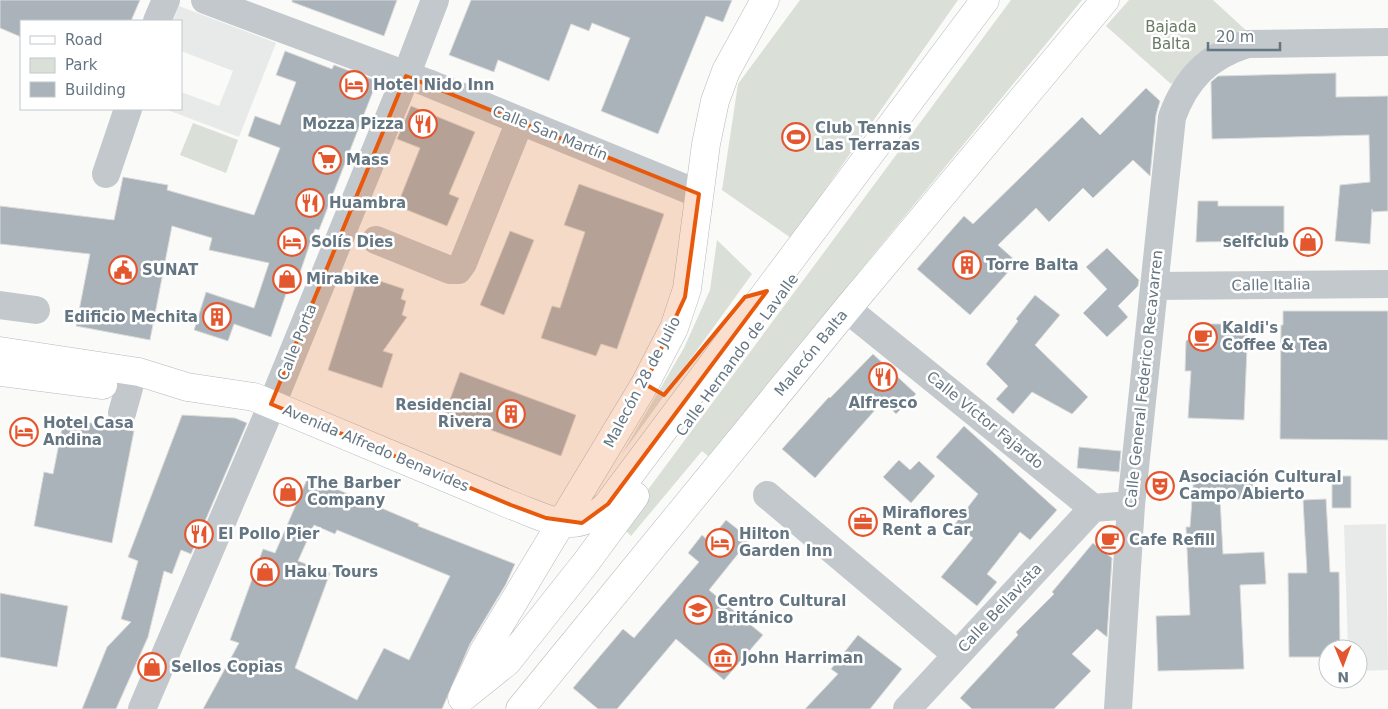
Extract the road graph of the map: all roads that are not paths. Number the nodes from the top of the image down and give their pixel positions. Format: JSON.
{"nodes":[{"id":1,"x":166,"y":0,"type":"edge"},
{"id":2,"x":205,"y":0,"type":"edge"},
{"id":3,"x":435,"y":0,"type":"edge"},
{"id":4,"x":765,"y":0,"type":"edge"},
{"id":5,"x":985,"y":0,"type":"edge"},
{"id":6,"x":1001,"y":0,"type":"edge"},
{"id":7,"x":1105,"y":0,"type":"edge"},
{"id":8,"x":157,"y":20,"type":"edge"},
{"id":9,"x":1388,"y":42,"type":"edge"},
{"id":10,"x":406,"y":76,"type":"junction"},
{"id":11,"x":128,"y":110,"type":"edge"},
{"id":12,"x":520,"y":121,"type":"junction"},
{"id":13,"x":106,"y":174,"type":"dead end"},
{"id":14,"x":699,"y":194,"type":"junction"},
{"id":15,"x":376,"y":240,"type":"dead end"},
{"id":16,"x":1388,"y":284,"type":"edge"},
{"id":17,"x":1154,"y":286,"type":"junction"},
{"id":18,"x":767,"y":291,"type":"junction"},
{"id":19,"x":0,"y":305,"type":"edge"},
{"id":20,"x":847,"y":309,"type":"junction"},
{"id":21,"x":36,"y":310,"type":"dead end"},
{"id":22,"x":0,"y":351,"type":"edge"},
{"id":23,"x":0,"y":372,"type":"edge"},
{"id":24,"x":645,"y":384,"type":"junction"},
{"id":25,"x":186,"y":386,"type":"junction"},
{"id":26,"x":271,"y":404,"type":"junction"},
{"id":27,"x":767,"y":495,"type":"dead end"},
{"id":28,"x":1131,"y":505,"type":"junction"},
{"id":29,"x":1093,"y":508,"type":"junction"},
{"id":30,"x":563,"y":522,"type":"junction"},
{"id":31,"x":957,"y":655,"type":"junction"},
{"id":32,"x":458,"y":704,"type":"edge"},
{"id":33,"x":142,"y":709,"type":"edge"},
{"id":34,"x":520,"y":709,"type":"edge"},
{"id":35,"x":907,"y":709,"type":"edge"},
{"id":36,"x":1118,"y":709,"type":"edge"}],
"edges":[{"from":1,"to":8,"type":"street"},
{"from":2,"to":10,"type":"street","name":"Calle San Martín"},
{"from":3,"to":10,"type":"street","name":"Calle Porta"},
{"from":4,"to":14,"type":"main road","name":"Malecón 28 de Julio"},
{"from":5,"to":18,"type":"main road","name":"Calle Hernando de Lavalle"},
{"from":6,"to":32,"type":"main road","name":"Calle Hernando de Lavalle"},
{"from":7,"to":20,"type":"main road","name":"Malecón Balta"},
{"from":9,"to":17,"type":"street","name":"Calle General Federico Recavarren"},
{"from":10,"to":12,"type":"street","name":"Calle San Martín"},
{"from":10,"to":26,"type":"street","name":"Calle Porta"},
{"from":11,"to":13,"type":"street"},
{"from":12,"to":14,"type":"street","name":"Calle San Martín"},
{"from":12,"to":15,"type":"street"},
{"from":14,"to":24,"type":"main road","name":"Malecón 28 de Julio"},
{"from":16,"to":17,"type":"street","name":"Calle Italia"},
{"from":17,"to":28,"type":"street","name":"Calle General Federico Recavarren"},
{"from":18,"to":24,"type":"main road"},
{"from":18,"to":30,"type":"main road","name":"Calle Hernando de Lavalle"},
{"from":19,"to":21,"type":"street"},
{"from":20,"to":29,"type":"street","name":"Calle Víctor Fajardo"},
{"from":20,"to":34,"type":"main road","name":"Malecón Balta"},
{"from":22,"to":25,"type":"main road","name":"Avenida Alfredo Benavides"},
{"from":23,"to":25,"type":"main road","name":"Avenida Alfredo Benavides"},
{"from":24,"to":30,"type":"main road","name":"Malecón 28 de Julio"},
{"from":25,"to":26,"type":"main road","name":"Avenida Alfredo Benavides"},
{"from":26,"to":30,"type":"main road","name":"Avenida Alfredo Benavides"},
{"from":26,"to":33,"type":"street","name":"Calle Porta"},
{"from":27,"to":31,"type":"street"},
{"from":28,"to":29,"type":"street"},
{"from":28,"to":36,"type":"street","name":"Calle General Federico Recavarren"},
{"from":29,"to":31,"type":"street","name":"Calle Bellavista"},
{"from":30,"to":32,"type":"main road","name":"Malecón 28 de Julio"},
{"from":31,"to":35,"type":"street","name":"Calle Bellavista"}]}
